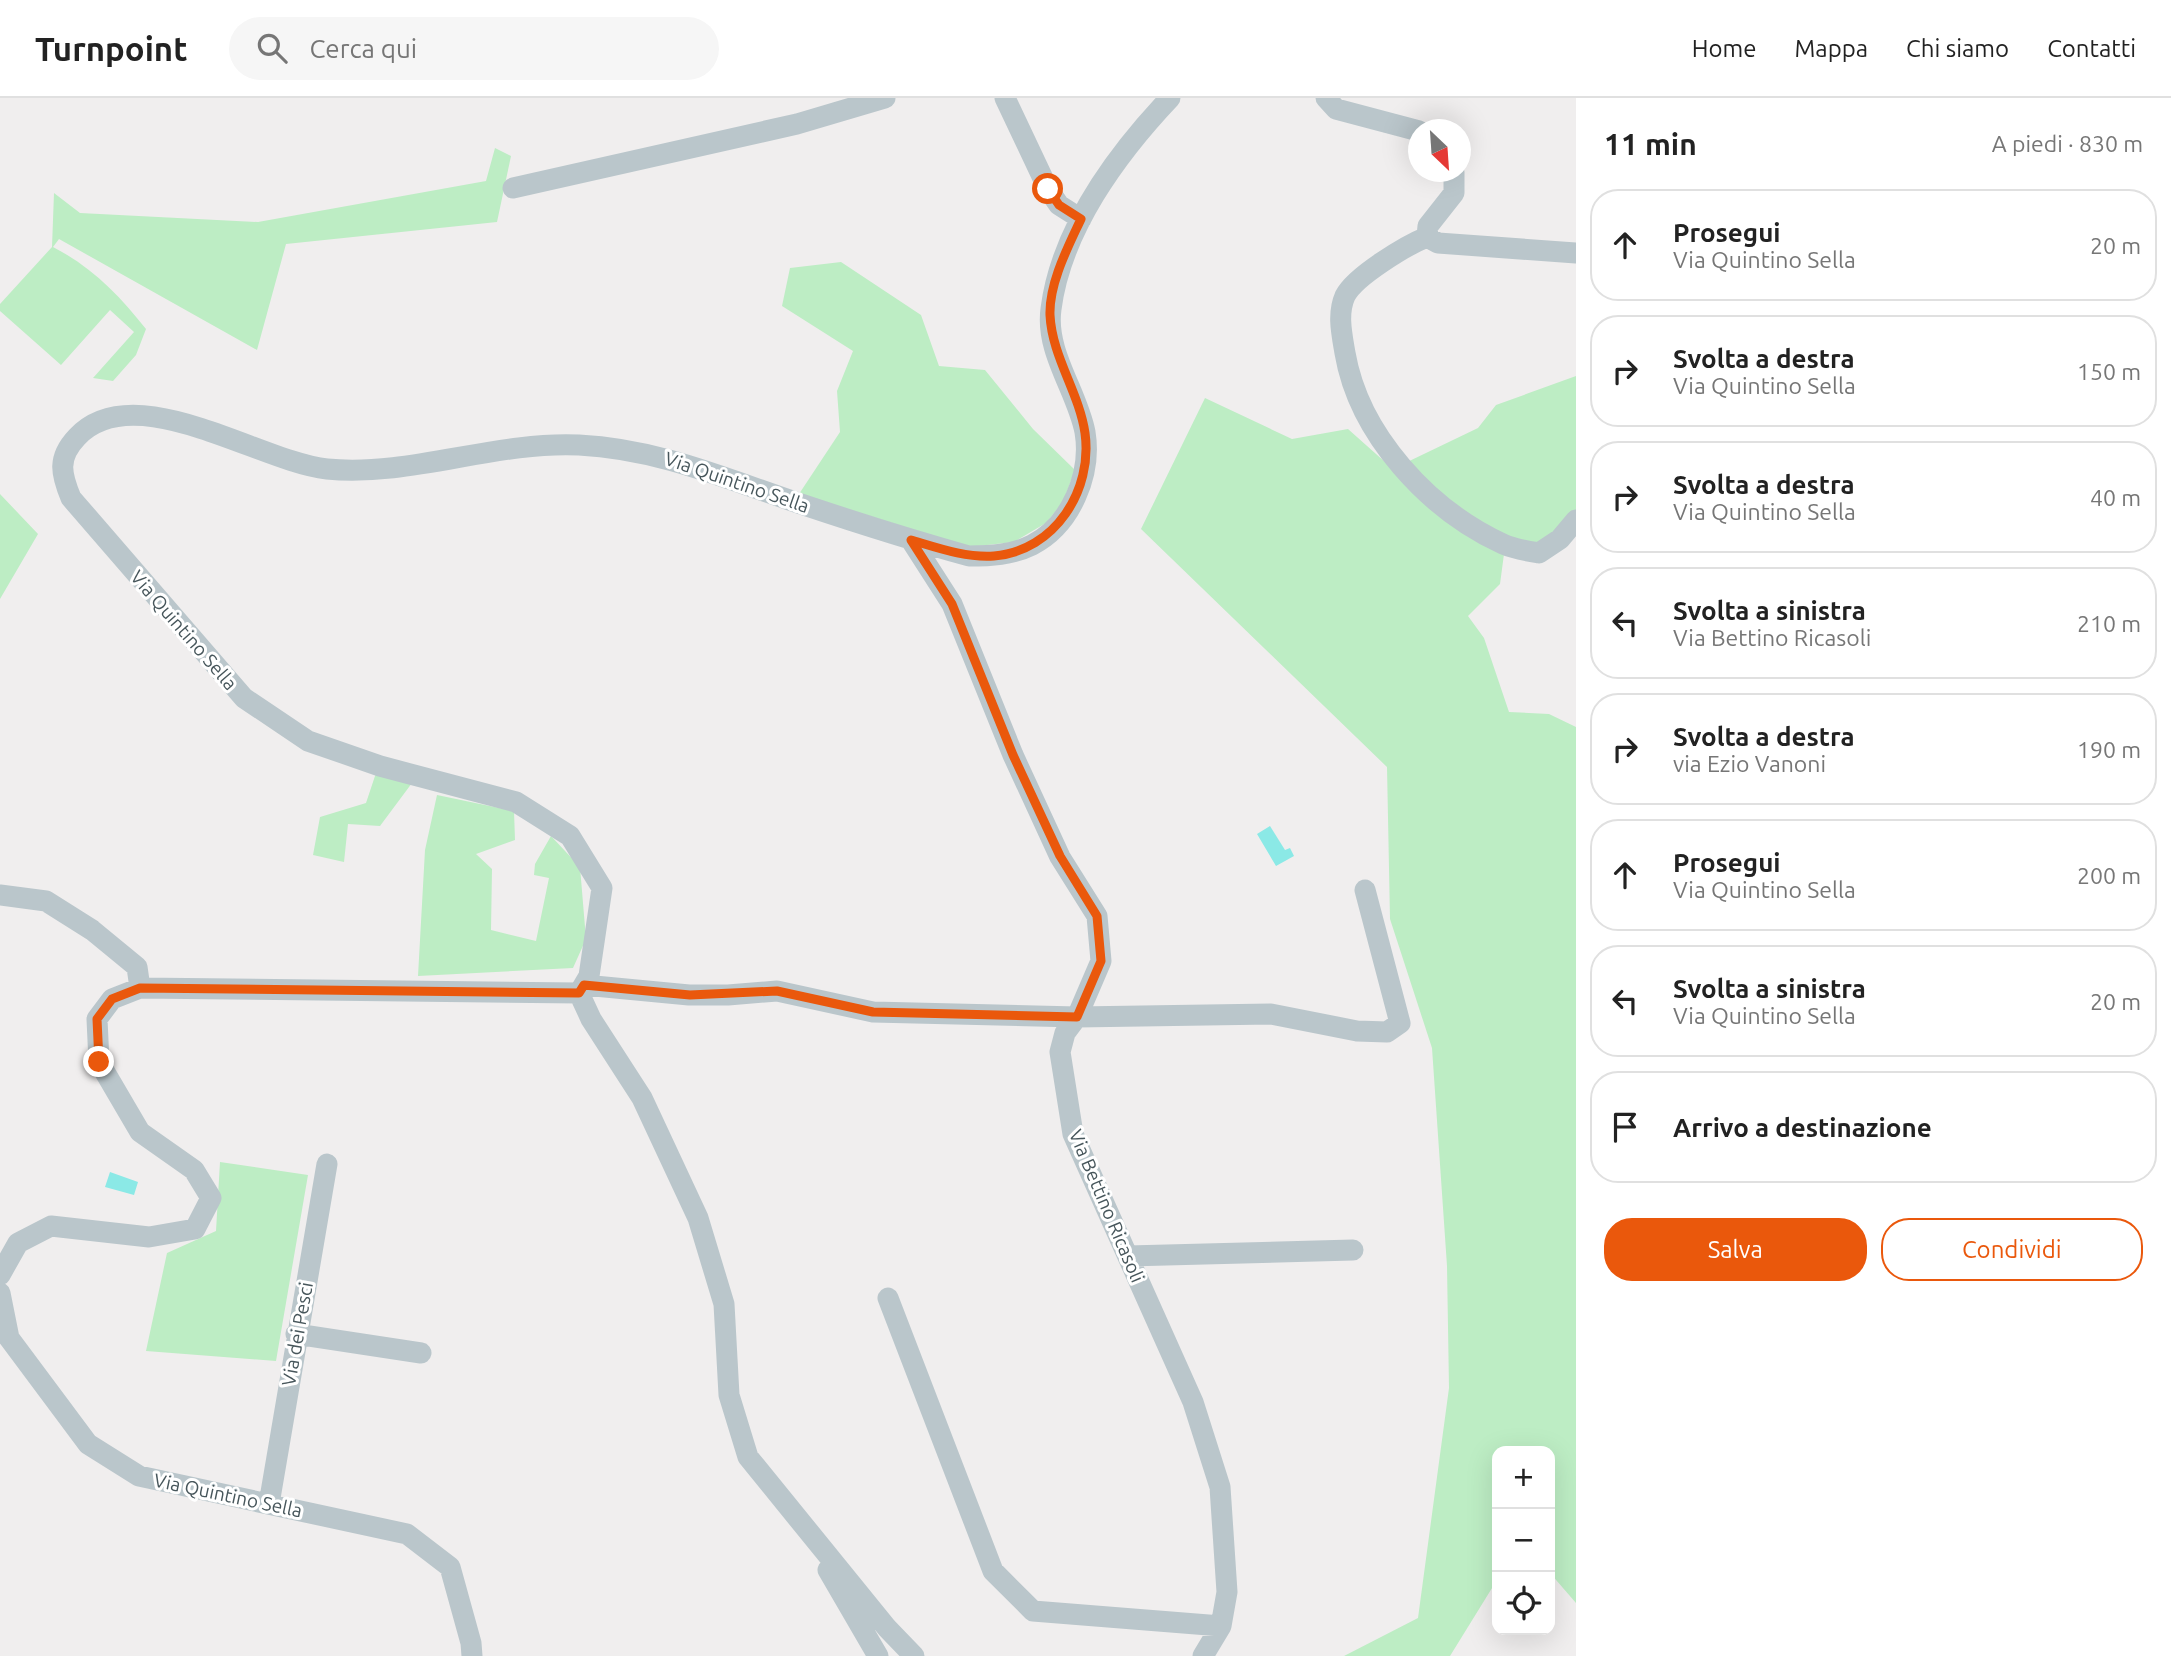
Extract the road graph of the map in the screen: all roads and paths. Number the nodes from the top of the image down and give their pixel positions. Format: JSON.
{"nodes":[{"id":1,"x":885,"y":98,"type":"edge"},
{"id":2,"x":1005,"y":98,"type":"edge"},
{"id":3,"x":1170,"y":98,"type":"edge"},
{"id":4,"x":1326,"y":98,"type":"edge"},
{"id":5,"x":1408,"y":128,"type":"edge"},
{"id":6,"x":1454,"y":182,"type":"edge"},
{"id":7,"x":513,"y":188,"type":"dead end"},
{"id":8,"x":1081,"y":219,"type":"junction"},
{"id":9,"x":1427,"y":237,"type":"junction"},
{"id":10,"x":1576,"y":253,"type":"edge"},
{"id":11,"x":1576,"y":520,"type":"edge"},
{"id":12,"x":911,"y":540,"type":"junction"},
{"id":13,"x":1365,"y":890,"type":"dead end"},
{"id":14,"x":0,"y":895,"type":"edge"},
{"id":15,"x":140,"y":988,"type":"junction"},
{"id":16,"x":581,"y":989,"type":"junction"},
{"id":17,"x":1077,"y":1017,"type":"junction"},
{"id":18,"x":327,"y":1164,"type":"dead end"},
{"id":19,"x":9,"y":1246,"type":"edge"},
{"id":20,"x":1353,"y":1250,"type":"dead end"},
{"id":21,"x":1128,"y":1256,"type":"junction"},
{"id":22,"x":0,"y":1275,"type":"edge"},
{"id":23,"x":0,"y":1293,"type":"edge"},
{"id":24,"x":888,"y":1298,"type":"dead end"},
{"id":25,"x":296,"y":1334,"type":"junction"},
{"id":26,"x":421,"y":1353,"type":"dead end"},
{"id":27,"x":269,"y":1504,"type":"junction"},
{"id":28,"x":796,"y":1515,"type":"junction"},
{"id":29,"x":1220,"y":1626,"type":"junction"},
{"id":30,"x":472,"y":1656,"type":"edge"},
{"id":31,"x":878,"y":1656,"type":"edge"},
{"id":32,"x":914,"y":1656,"type":"edge"},
{"id":33,"x":1203,"y":1656,"type":"edge"}],
"edges":[{"from":1,"to":7,"type":"street"},
{"from":2,"to":8,"type":"street"},
{"from":3,"to":8,"type":"street","name":"Via Quintino Sella"},
{"from":4,"to":5,"type":"street"},
{"from":6,"to":9,"type":"street"},
{"from":8,"to":12,"type":"street","name":"Via Quintino Sella"},
{"from":9,"to":10,"type":"street"},
{"from":9,"to":11,"type":"street"},
{"from":12,"to":16,"type":"street","name":"Via Quintino Sella"},
{"from":12,"to":17,"type":"street","name":"Via Bettino Ricasoli"},
{"from":13,"to":17,"type":"street"},
{"from":14,"to":15,"type":"street"},
{"from":15,"to":16,"type":"street"},
{"from":15,"to":19,"type":"street"},
{"from":16,"to":17,"type":"street"},
{"from":16,"to":28,"type":"street"},
{"from":17,"to":21,"type":"street","name":"Via Bettino Ricasoli"},
{"from":18,"to":25,"type":"street","name":"Via dei Pesci"},
{"from":19,"to":22,"type":"street"},
{"from":20,"to":21,"type":"street"},
{"from":21,"to":29,"type":"street","name":"Via Bettino Ricasoli"},
{"from":23,"to":27,"type":"street","name":"Via Quintino Sella"},
{"from":24,"to":29,"type":"street"},
{"from":25,"to":26,"type":"street"},
{"from":25,"to":27,"type":"street","name":"Via dei Pesci"},
{"from":27,"to":30,"type":"street","name":"Via Quintino Sella"},
{"from":28,"to":31,"type":"street"},
{"from":28,"to":32,"type":"street"},
{"from":29,"to":33,"type":"street","name":"Via Bettino Ricasoli"}]}
